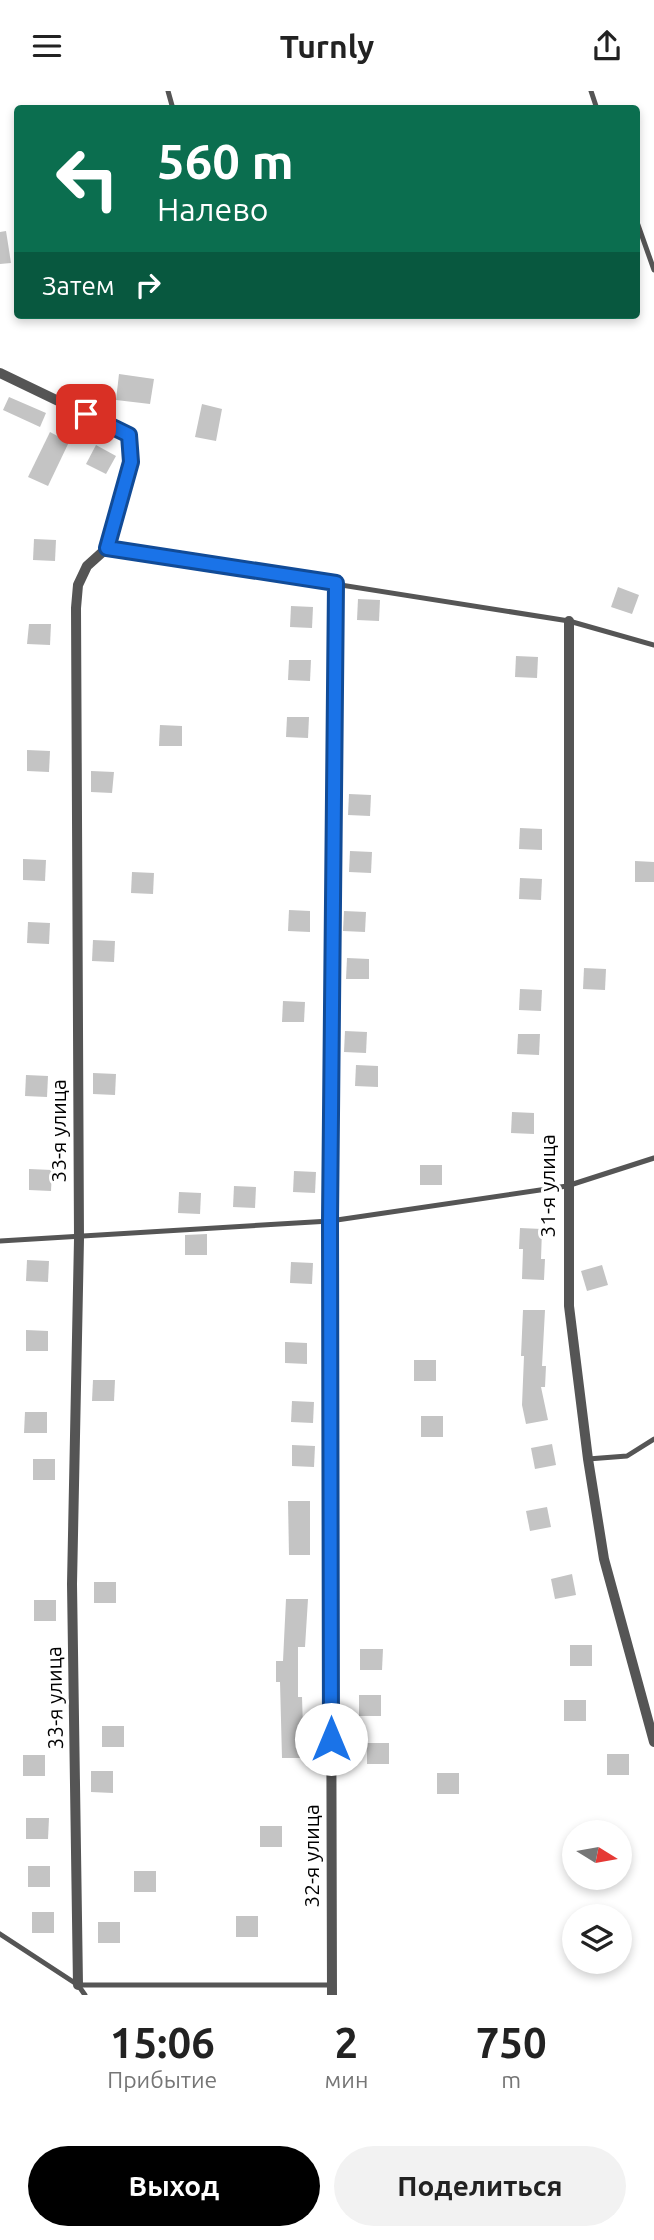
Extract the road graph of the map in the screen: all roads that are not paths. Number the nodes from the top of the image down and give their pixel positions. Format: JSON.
{"nodes":[{"id":1,"x":640,"y":230,"type":"edge"},
{"id":2,"x":654,"y":270,"type":"edge"},
{"id":3,"x":0,"y":373,"type":"edge"},
{"id":4,"x":107,"y":548,"type":"junction"},
{"id":5,"x":336,"y":583,"type":"junction"},
{"id":6,"x":569,"y":621,"type":"junction"},
{"id":7,"x":654,"y":645,"type":"edge"},
{"id":8,"x":654,"y":1158,"type":"edge"},
{"id":9,"x":567,"y":1186,"type":"junction"},
{"id":10,"x":330,"y":1221,"type":"junction"},
{"id":11,"x":79,"y":1238,"type":"junction"},
{"id":12,"x":0,"y":1241,"type":"edge"},
{"id":13,"x":654,"y":1439,"type":"edge"},
{"id":14,"x":588,"y":1459,"type":"junction"},
{"id":15,"x":654,"y":1742,"type":"edge"},
{"id":16,"x":0,"y":1934,"type":"edge"},
{"id":17,"x":78,"y":1985,"type":"junction"},
{"id":18,"x":332,"y":1990,"type":"edge"},
{"id":19,"x":85,"y":1995,"type":"edge"}],
"edges":[{"from":1,"to":2,"type":"lane"},
{"from":3,"to":4,"type":"street","name":"33-я улица"},
{"from":4,"to":5,"type":"lane"},
{"from":4,"to":11,"type":"street","name":"33-я улица"},
{"from":5,"to":6,"type":"lane"},
{"from":5,"to":10,"type":"street","name":"32-я улица"},
{"from":6,"to":7,"type":"lane"},
{"from":6,"to":9,"type":"street","name":"31-я улица"},
{"from":8,"to":9,"type":"lane"},
{"from":9,"to":10,"type":"lane"},
{"from":9,"to":14,"type":"street","name":"31-я улица"},
{"from":10,"to":11,"type":"lane"},
{"from":10,"to":18,"type":"street","name":"32-я улица"},
{"from":11,"to":12,"type":"lane"},
{"from":11,"to":17,"type":"street","name":"33-я улица"},
{"from":13,"to":14,"type":"lane"},
{"from":14,"to":15,"type":"street","name":"31-я улица"},
{"from":16,"to":17,"type":"lane"},
{"from":17,"to":18,"type":"lane"},
{"from":17,"to":19,"type":"lane"}]}
